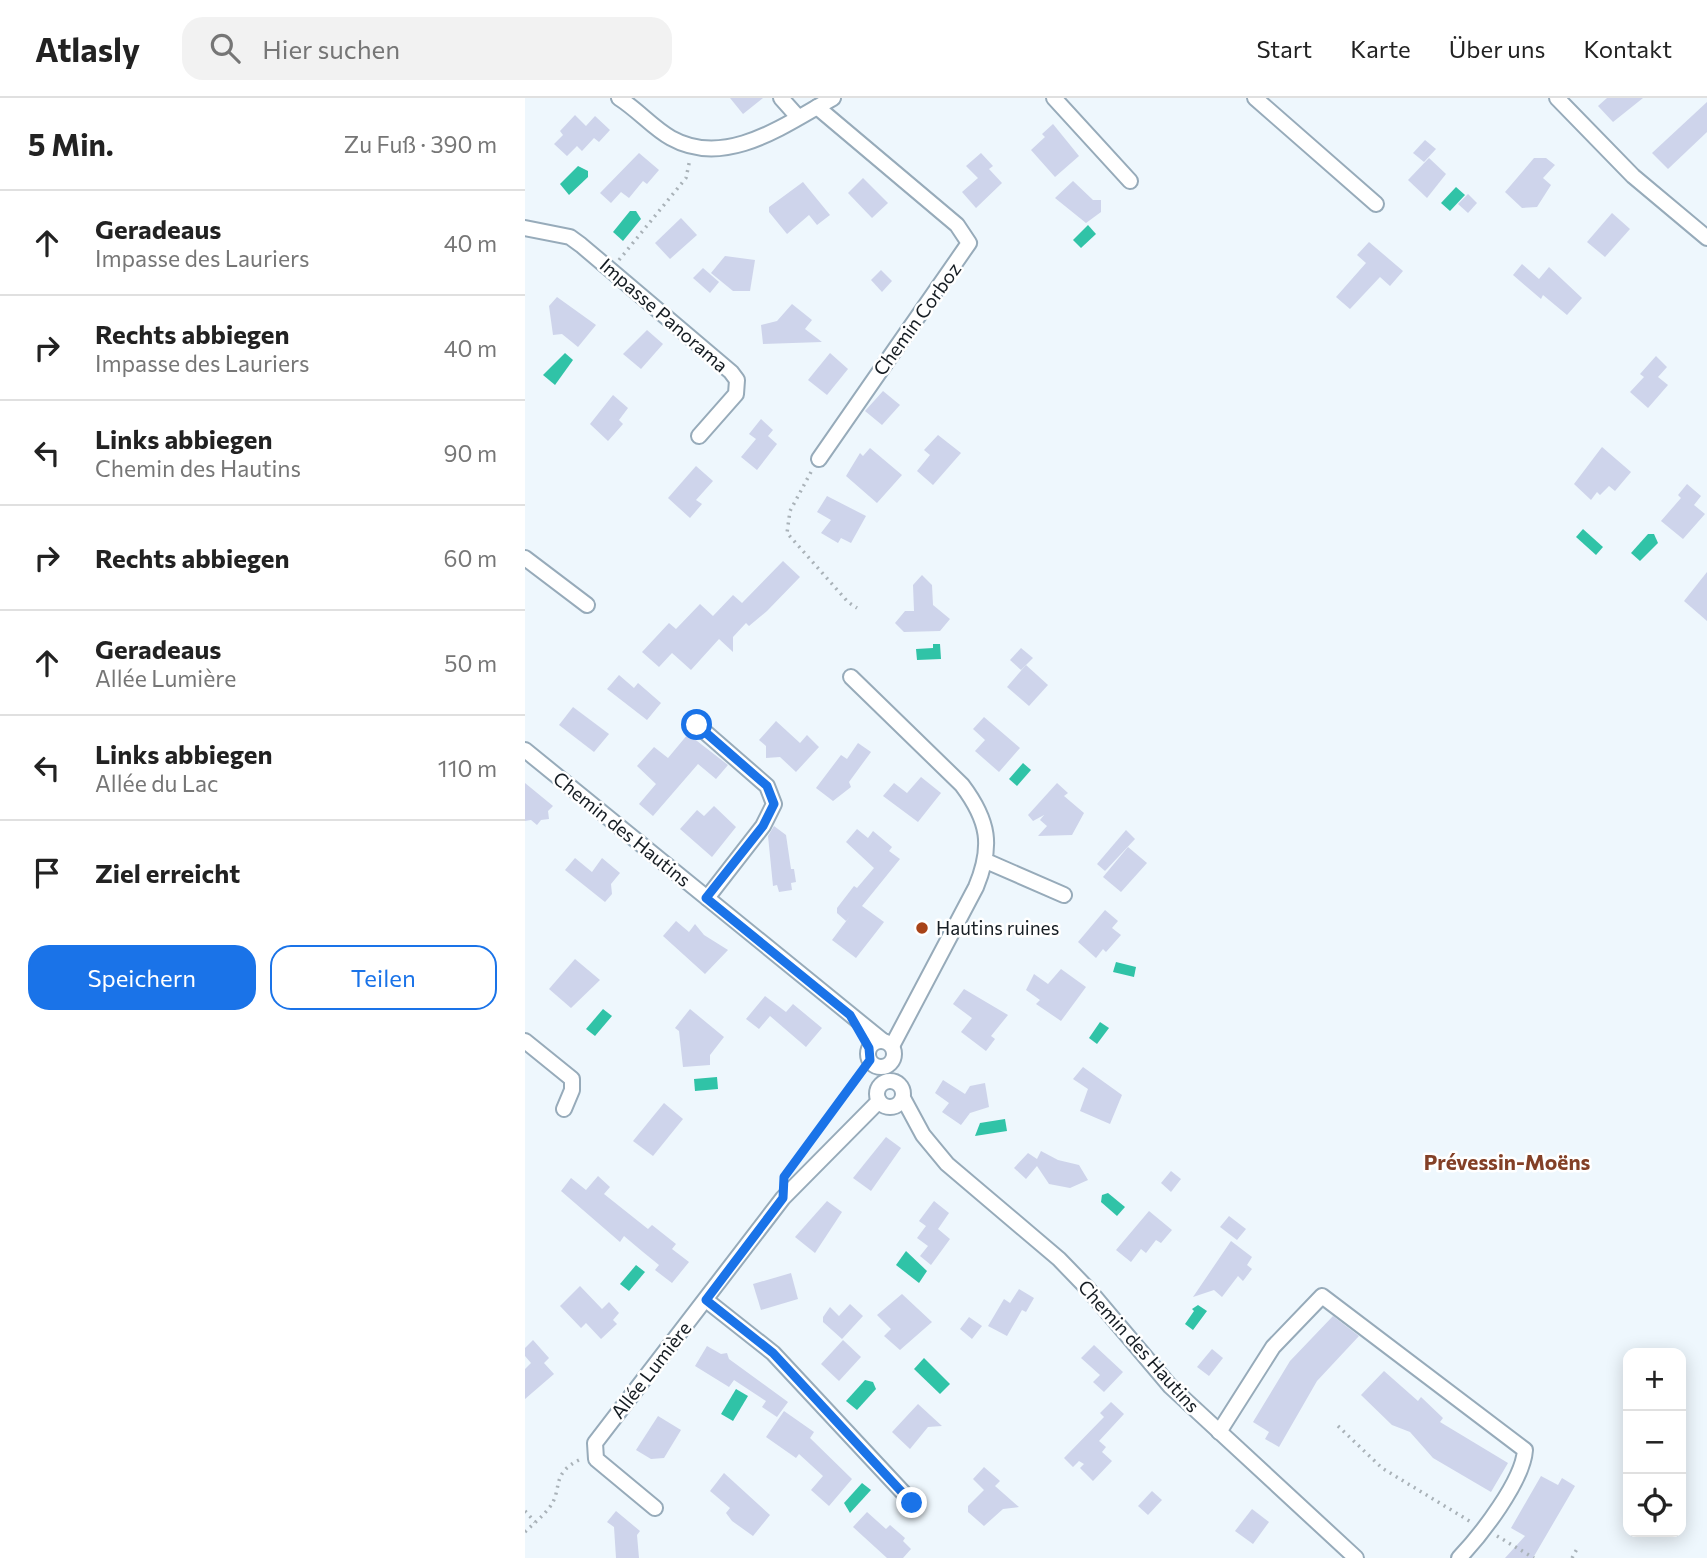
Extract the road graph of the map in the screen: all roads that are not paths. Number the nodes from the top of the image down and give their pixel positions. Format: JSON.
{"nodes":[{"id":1,"x":619,"y":98,"type":"edge"},
{"id":2,"x":781,"y":98,"type":"edge"},
{"id":3,"x":833,"y":98,"type":"edge"},
{"id":4,"x":1053,"y":98,"type":"edge"},
{"id":5,"x":1255,"y":98,"type":"edge"},
{"id":6,"x":1557,"y":98,"type":"edge"},
{"id":7,"x":817,"y":107,"type":"junction"},
{"id":8,"x":798,"y":117,"type":"junction"},
{"id":9,"x":1130,"y":181,"type":"dead end"},
{"id":10,"x":1376,"y":204,"type":"dead end"},
{"id":11,"x":525,"y":228,"type":"edge"},
{"id":12,"x":1707,"y":238,"type":"edge"},
{"id":13,"x":698,"y":436,"type":"dead end"},
{"id":14,"x":818,"y":459,"type":"road end"},
{"id":15,"x":525,"y":558,"type":"edge"},
{"id":16,"x":587,"y":605,"type":"dead end"},
{"id":17,"x":851,"y":677,"type":"dead end"},
{"id":18,"x":697,"y":725,"type":"dead end"},
{"id":19,"x":525,"y":750,"type":"edge"},
{"id":20,"x":986,"y":861,"type":"junction"},
{"id":21,"x":1064,"y":895,"type":"dead end"},
{"id":22,"x":706,"y":898,"type":"junction"},
{"id":23,"x":525,"y":1041,"type":"edge"},
{"id":24,"x":880,"y":1053,"type":"junction"},
{"id":25,"x":897,"y":1082,"type":"junction"},
{"id":26,"x":903,"y":1098,"type":"junction"},
{"id":27,"x":882,"y":1099,"type":"junction"},
{"id":28,"x":564,"y":1109,"type":"dead end"},
{"id":29,"x":923,"y":1135,"type":"junction"},
{"id":30,"x":706,"y":1300,"type":"junction"},
{"id":31,"x":1219,"y":1432,"type":"junction"},
{"id":32,"x":912,"y":1503,"type":"dead end"},
{"id":33,"x":655,"y":1508,"type":"dead end"},
{"id":34,"x":1356,"y":1558,"type":"edge"},
{"id":35,"x":1459,"y":1558,"type":"edge"}],
"edges":[{"from":1,"to":8,"type":"street"},
{"from":2,"to":8,"type":"street"},
{"from":3,"to":7,"type":"street"},
{"from":4,"to":9,"type":"street"},
{"from":5,"to":10,"type":"street"},
{"from":6,"to":12,"type":"street"},
{"from":7,"to":8,"type":"street"},
{"from":7,"to":14,"type":"street","name":"Chemin Corboz"},
{"from":11,"to":13,"type":"street","name":"Impasse Panorama"},
{"from":15,"to":16,"type":"street"},
{"from":17,"to":20,"type":"street"},
{"from":18,"to":22,"type":"street"},
{"from":19,"to":22,"type":"street","name":"Chemin des Hautins"},
{"from":20,"to":21,"type":"street"},
{"from":20,"to":24,"type":"street"},
{"from":22,"to":24,"type":"street","name":"Chemin des Hautins"},
{"from":23,"to":28,"type":"street"},
{"from":24,"to":25,"type":"street","name":"Chemin des Hautins"},
{"from":24,"to":27,"type":"street","name":"Chemin des Hautins"},
{"from":25,"to":26,"type":"street","name":"Chemin des Hautins"},
{"from":25,"to":27,"type":"street"},
{"from":26,"to":27,"type":"street"},
{"from":26,"to":29,"type":"street","name":"Chemin des Hautins"},
{"from":27,"to":29,"type":"street","name":"Chemin des Hautins"},
{"from":27,"to":30,"type":"street","name":"Allée Lumière"},
{"from":29,"to":31,"type":"street","name":"Chemin des Hautins"},
{"from":30,"to":32,"type":"street"},
{"from":30,"to":33,"type":"street","name":"Allée Lumière"},
{"from":31,"to":34,"type":"street","name":"Chemin des Hautins"},
{"from":31,"to":35,"type":"street"}]}
